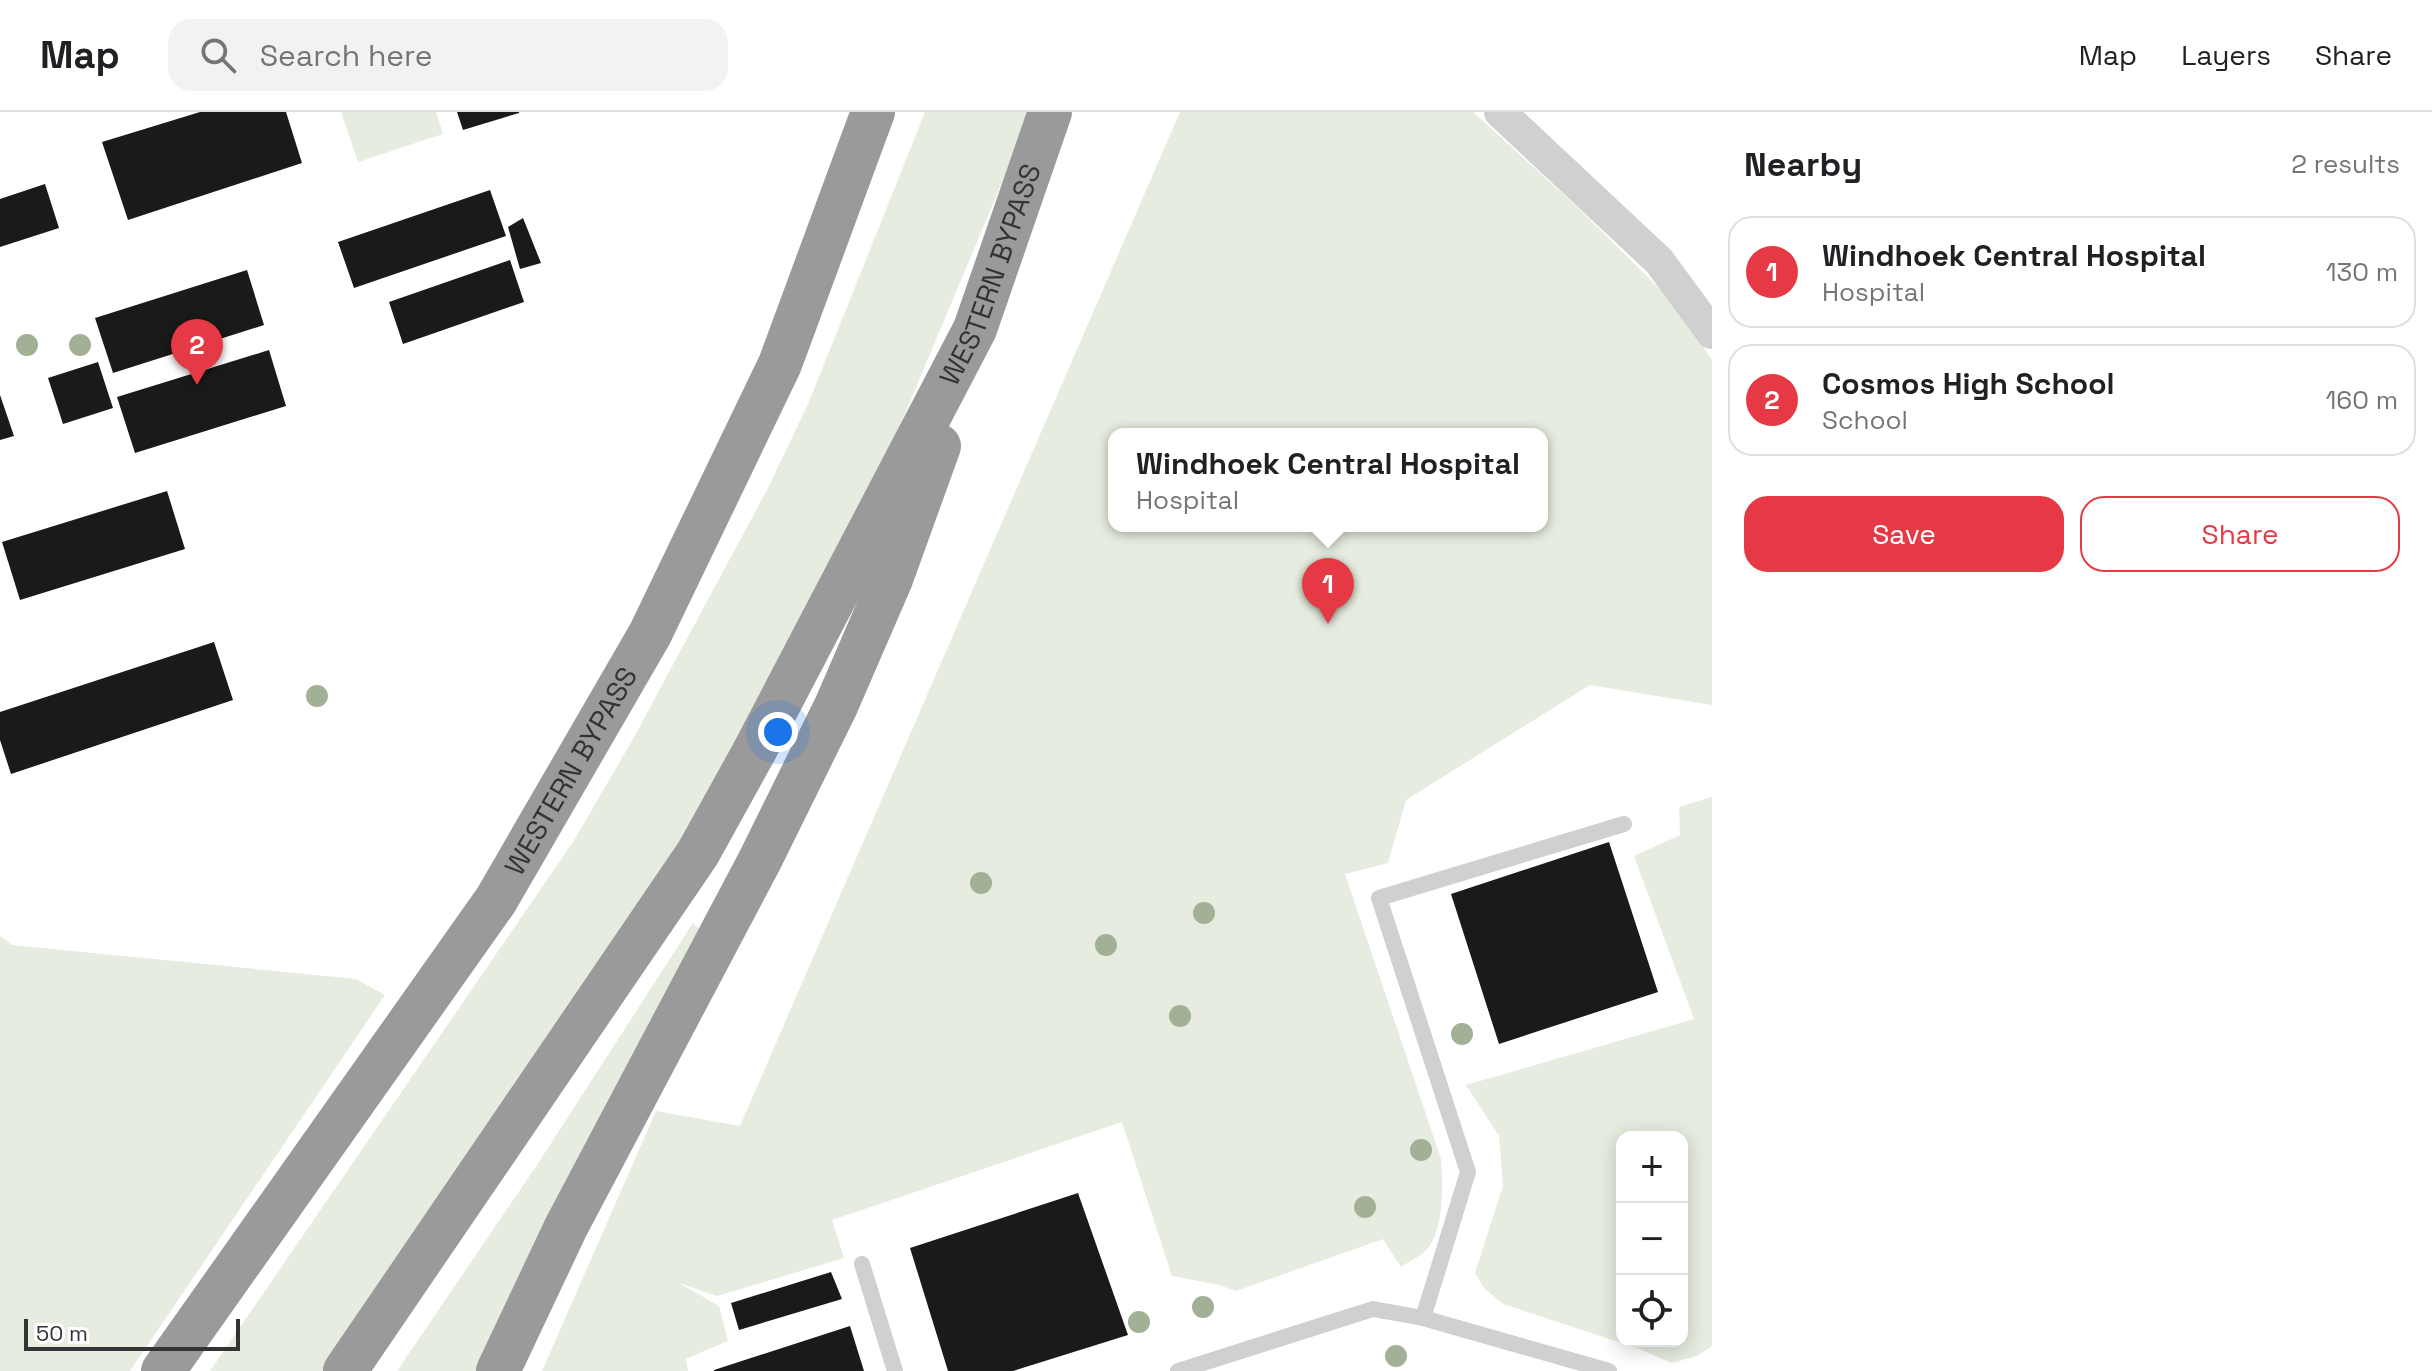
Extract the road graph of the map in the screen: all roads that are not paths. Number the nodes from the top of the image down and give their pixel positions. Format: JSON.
{"nodes":[{"id":1,"x":873,"y":112,"type":"edge"},
{"id":2,"x":1050,"y":112,"type":"edge"},
{"id":3,"x":1500,"y":112,"type":"edge"},
{"id":4,"x":975,"y":329,"type":"junction"},
{"id":5,"x":1712,"y":333,"type":"edge"},
{"id":6,"x":1624,"y":824,"type":"dead end"},
{"id":7,"x":862,"y":1264,"type":"dead end"},
{"id":8,"x":1423,"y":1318,"type":"junction"},
{"id":9,"x":163,"y":1371,"type":"edge"},
{"id":10,"x":345,"y":1371,"type":"edge"},
{"id":11,"x":498,"y":1371,"type":"edge"},
{"id":12,"x":895,"y":1371,"type":"edge"},
{"id":13,"x":1178,"y":1371,"type":"edge"},
{"id":14,"x":1609,"y":1371,"type":"edge"}],
"edges":[{"from":1,"to":9,"type":"highway","name":"WESTERN BYPASS"},
{"from":2,"to":4,"type":"highway","name":"WESTERN BYPASS"},
{"from":3,"to":5,"type":"street"},
{"from":4,"to":10,"type":"highway","name":"WESTERN BYPASS"},
{"from":4,"to":11,"type":"highway"},
{"from":6,"to":8,"type":"lane"},
{"from":7,"to":12,"type":"lane"},
{"from":8,"to":13,"type":"lane"},
{"from":8,"to":14,"type":"lane"}]}
